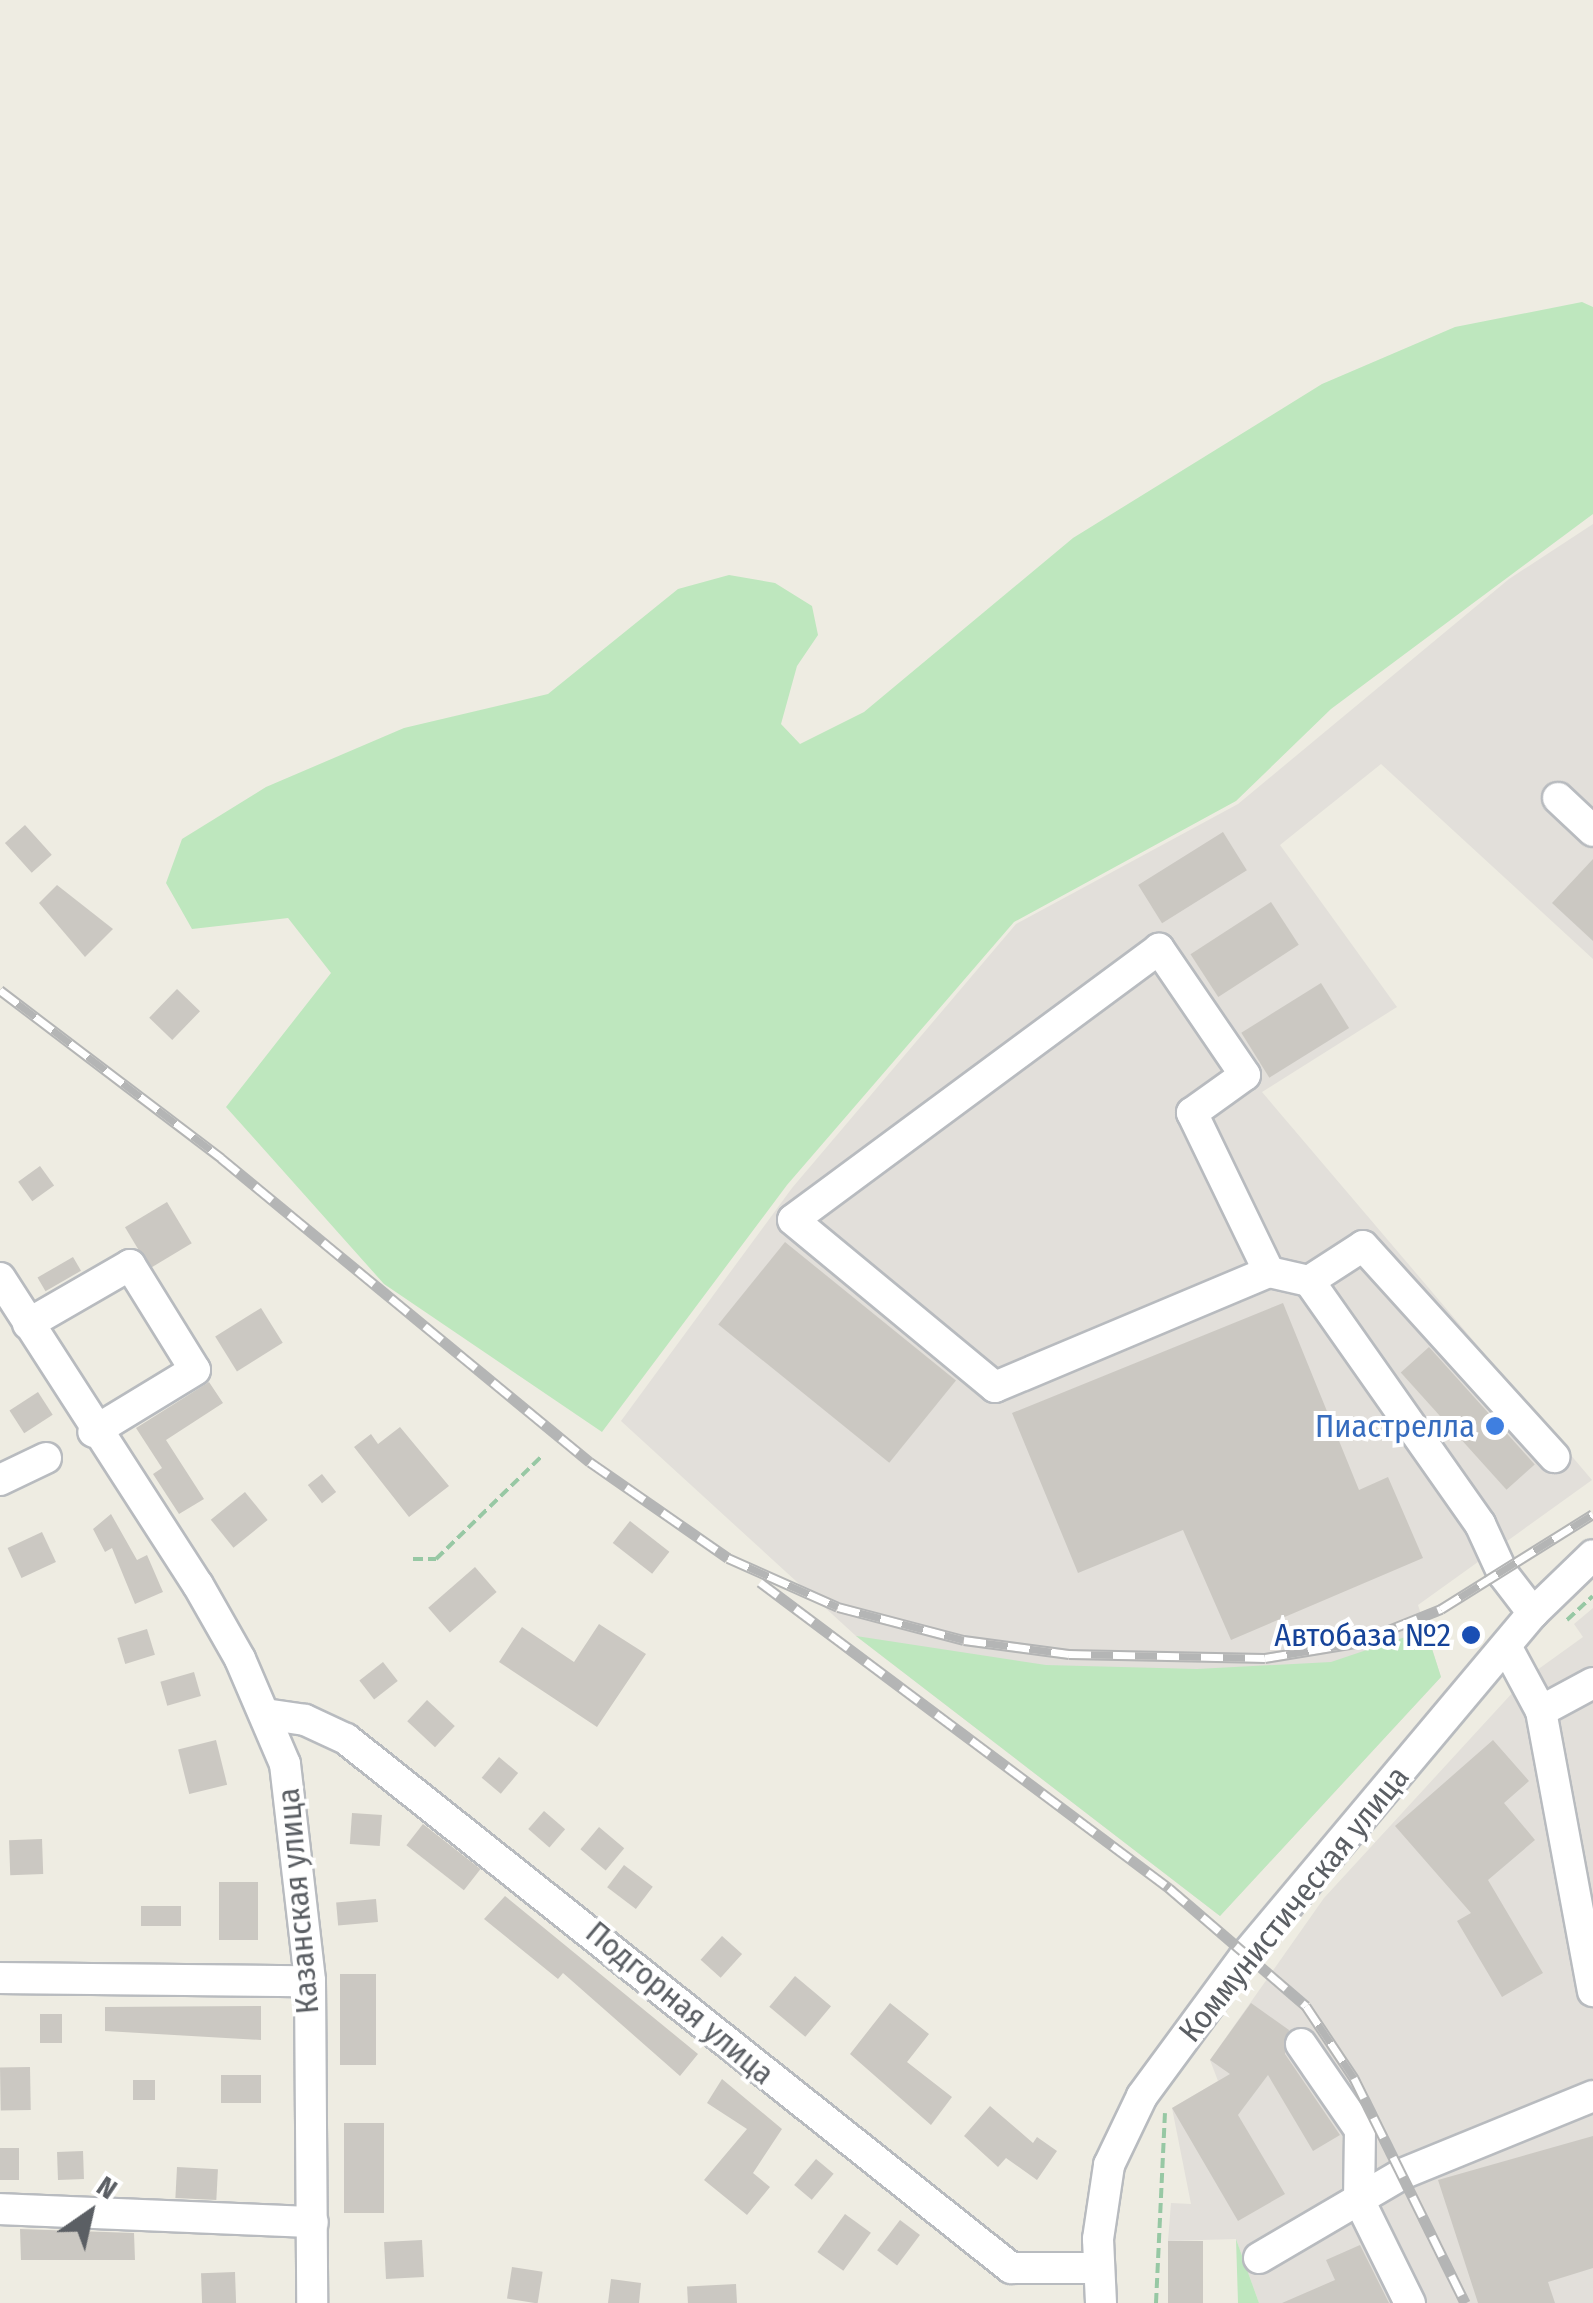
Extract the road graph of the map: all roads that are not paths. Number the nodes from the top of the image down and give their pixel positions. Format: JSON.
{"nodes":[{"id":1,"x":1558,"y":798,"type":"dead end"},
{"id":2,"x":1593,"y":830,"type":"edge"},
{"id":3,"x":1269,"y":1272,"type":"junction"},
{"id":4,"x":0,"y":1278,"type":"edge"},
{"id":5,"x":1309,"y":1281,"type":"junction"},
{"id":6,"x":28,"y":1324,"type":"junction"},
{"id":7,"x":94,"y":1432,"type":"junction"},
{"id":8,"x":1554,"y":1457,"type":"dead end"},
{"id":9,"x":46,"y":1458,"type":"dead end"},
{"id":10,"x":0,"y":1480,"type":"edge"},
{"id":11,"x":1593,"y":1555,"type":"edge"},
{"id":12,"x":1544,"y":1622,"type":"junction"},
{"id":13,"x":1506,"y":1646,"type":"junction"},
{"id":14,"x":1593,"y":1683,"type":"edge"},
{"id":15,"x":1542,"y":1711,"type":"junction"},
{"id":16,"x":265,"y":1714,"type":"junction"},
{"id":17,"x":0,"y":1978,"type":"edge"},
{"id":18,"x":310,"y":1981,"type":"junction"},
{"id":19,"x":1593,"y":1991,"type":"edge"},
{"id":20,"x":1301,"y":2044,"type":"dead end"},
{"id":21,"x":1593,"y":2096,"type":"edge"},
{"id":22,"x":1359,"y":2200,"type":"junction"},
{"id":23,"x":0,"y":2208,"type":"edge"},
{"id":24,"x":313,"y":2222,"type":"junction"},
{"id":25,"x":1258,"y":2258,"type":"dead end"},
{"id":26,"x":1098,"y":2268,"type":"junction"},
{"id":27,"x":312,"y":2303,"type":"edge"},
{"id":28,"x":1101,"y":2303,"type":"edge"},
{"id":29,"x":1410,"y":2303,"type":"edge"}],
"edges":[{"from":1,"to":2,"type":"street"},
{"from":3,"to":3,"type":"street"},
{"from":3,"to":5,"type":"street"},
{"from":4,"to":6,"type":"street","name":"Казанская улица"},
{"from":5,"to":8,"type":"street"},
{"from":5,"to":12,"type":"street"},
{"from":6,"to":7,"type":"street","name":"Казанская улица"},
{"from":6,"to":7,"type":"street"},
{"from":7,"to":16,"type":"street","name":"Казанская улица"},
{"from":9,"to":10,"type":"street"},
{"from":11,"to":12,"type":"street","name":"Коммунистическая улица"},
{"from":12,"to":13,"type":"street","name":"Коммунистическая улица"},
{"from":13,"to":15,"type":"street"},
{"from":13,"to":26,"type":"street","name":"Коммунистическая улица"},
{"from":14,"to":15,"type":"street"},
{"from":15,"to":19,"type":"street"},
{"from":16,"to":18,"type":"street","name":"Казанская улица"},
{"from":16,"to":26,"type":"street","name":"Подгорная улица"},
{"from":17,"to":18,"type":"street"},
{"from":18,"to":24,"type":"street","name":"Казанская улица"},
{"from":20,"to":22,"type":"street"},
{"from":21,"to":22,"type":"street"},
{"from":22,"to":25,"type":"street"},
{"from":22,"to":29,"type":"street"},
{"from":23,"to":24,"type":"street"},
{"from":24,"to":27,"type":"street","name":"Казанская улица"},
{"from":26,"to":28,"type":"street","name":"Коммунистическая улица"}]}
